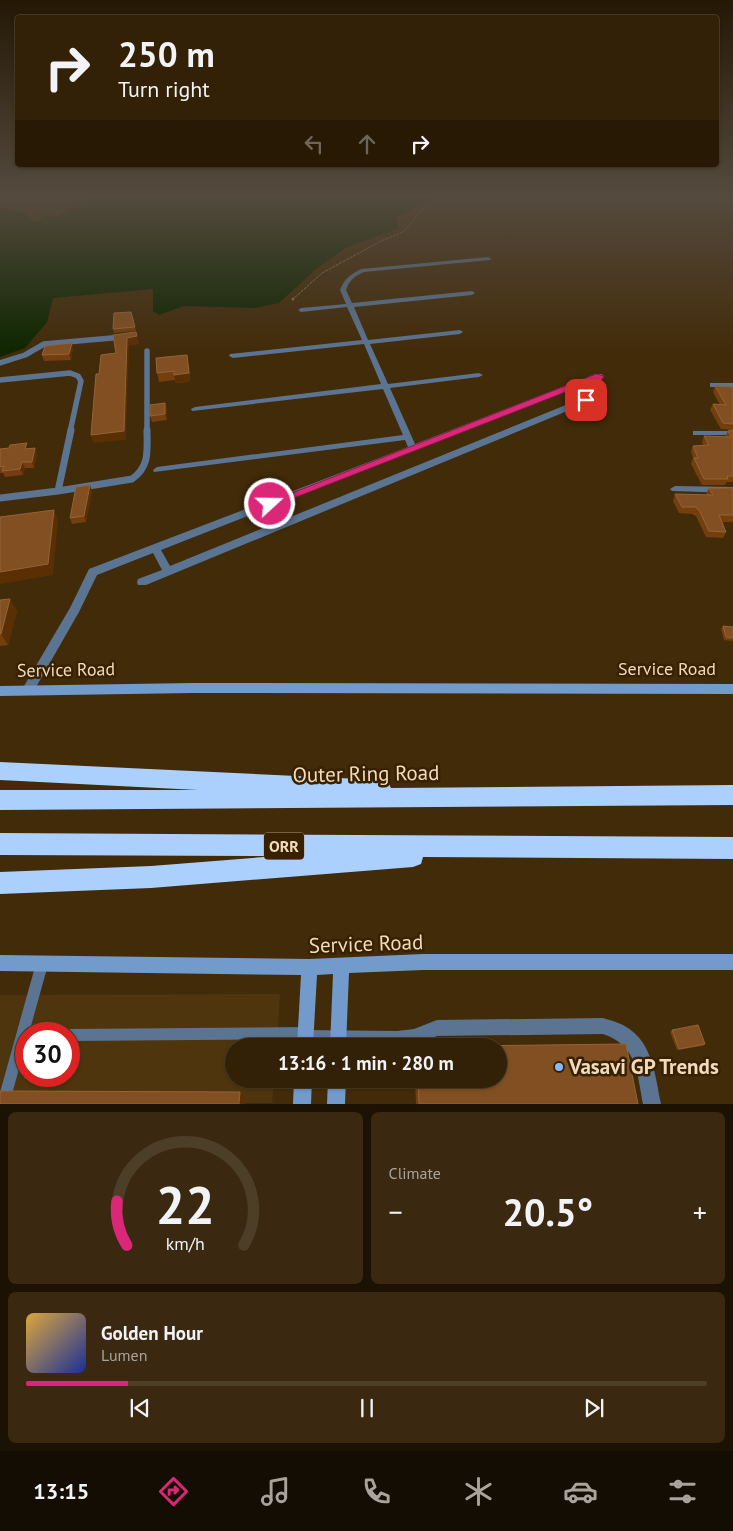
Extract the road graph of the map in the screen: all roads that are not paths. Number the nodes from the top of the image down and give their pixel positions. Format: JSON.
{"nodes":[{"id":1,"x":488,"y":259,"type":"dead end"},
{"id":2,"x":472,"y":293,"type":"dead end"},
{"id":3,"x":350,"y":305,"type":"junction"},
{"id":4,"x":302,"y":310,"type":"dead end"},
{"id":5,"x":460,"y":332,"type":"dead end"},
{"id":6,"x":126,"y":337,"type":"edge"},
{"id":7,"x":366,"y":342,"type":"junction"},
{"id":8,"x":147,"y":351,"type":"dead end"},
{"id":9,"x":233,"y":356,"type":"dead end"},
{"id":10,"x":0,"y":363,"type":"edge"},
{"id":11,"x":478,"y":375,"type":"dead end"},
{"id":12,"x":0,"y":380,"type":"edge"},
{"id":13,"x":713,"y":385,"type":"edge"},
{"id":14,"x":733,"y":385,"type":"edge"},
{"id":15,"x":386,"y":386,"type":"junction"},
{"id":16,"x":196,"y":408,"type":"dead end"},
{"id":17,"x":696,"y":432,"type":"dead end"},
{"id":18,"x":733,"y":433,"type":"edge"},
{"id":19,"x":409,"y":437,"type":"junction"},
{"id":20,"x":413,"y":448,"type":"junction"},
{"id":21,"x":157,"y":470,"type":"dead end"},
{"id":22,"x":675,"y":489,"type":"dead end"},
{"id":23,"x":733,"y":490,"type":"edge"},
{"id":24,"x":58,"y":491,"type":"junction"},
{"id":25,"x":0,"y":498,"type":"edge"},
{"id":26,"x":155,"y":548,"type":"junction"},
{"id":27,"x":168,"y":572,"type":"junction"},
{"id":28,"x":142,"y":582,"type":"dead end"},
{"id":29,"x":733,"y":689,"type":"edge"},
{"id":30,"x":28,"y":690,"type":"junction"},
{"id":31,"x":0,"y":691,"type":"edge"},
{"id":32,"x":0,"y":772,"type":"edge"},
{"id":33,"x":733,"y":795,"type":"edge"},
{"id":34,"x":499,"y":796,"type":"junction"},
{"id":35,"x":0,"y":800,"type":"edge"},
{"id":36,"x":0,"y":844,"type":"edge"},
{"id":37,"x":507,"y":848,"type":"junction"},
{"id":38,"x":733,"y":848,"type":"edge"},
{"id":39,"x":0,"y":883,"type":"edge"},
{"id":40,"x":733,"y":962,"type":"edge"},
{"id":41,"x":0,"y":963,"type":"edge"},
{"id":42,"x":42,"y":964,"type":"junction"},
{"id":43,"x":340,"y":966,"type":"junction"},
{"id":44,"x":309,"y":967,"type":"junction"},
{"id":45,"x":27,"y":1022,"type":"edge"},
{"id":46,"x":80,"y":1035,"type":"edge"},
{"id":47,"x":246,"y":1038,"type":"edge"},
{"id":48,"x":305,"y":1038,"type":"edge"},
{"id":49,"x":338,"y":1038,"type":"edge"},
{"id":50,"x":414,"y":1038,"type":"edge"},
{"id":51,"x":15,"y":1065,"type":"edge"},
{"id":52,"x":303,"y":1088,"type":"edge"},
{"id":53,"x":337,"y":1088,"type":"edge"},
{"id":54,"x":3,"y":1104,"type":"edge"},
{"id":55,"x":302,"y":1104,"type":"edge"},
{"id":56,"x":336,"y":1104,"type":"edge"},
{"id":57,"x":652,"y":1104,"type":"edge"}],
"edges":[{"from":1,"to":3,"type":"street"},
{"from":2,"to":3,"type":"street"},
{"from":3,"to":4,"type":"street"},
{"from":3,"to":7,"type":"street"},
{"from":5,"to":7,"type":"street"},
{"from":6,"to":10,"type":"lane"},
{"from":7,"to":9,"type":"street"},
{"from":7,"to":15,"type":"street"},
{"from":8,"to":24,"type":"lane"},
{"from":11,"to":15,"type":"street"},
{"from":12,"to":24,"type":"lane"},
{"from":13,"to":14,"type":"street"},
{"from":15,"to":16,"type":"street"},
{"from":15,"to":19,"type":"street"},
{"from":17,"to":18,"type":"street"},
{"from":19,"to":20,"type":"street"},
{"from":19,"to":21,"type":"street"},
{"from":20,"to":26,"type":"street"},
{"from":20,"to":27,"type":"street"},
{"from":22,"to":23,"type":"street"},
{"from":24,"to":25,"type":"lane"},
{"from":26,"to":27,"type":"street"},
{"from":26,"to":30,"type":"street"},
{"from":27,"to":28,"type":"street"},
{"from":29,"to":30,"type":"main road","name":"Service Road"},
{"from":30,"to":31,"type":"main road","name":"Service Road"},
{"from":32,"to":34,"type":"highway"},
{"from":33,"to":34,"type":"highway","name":"Outer Ring Road"},
{"from":34,"to":35,"type":"highway","name":"Outer Ring Road"},
{"from":36,"to":37,"type":"highway","number":"ORR"},
{"from":37,"to":38,"type":"highway","number":"ORR"},
{"from":37,"to":39,"type":"highway","number":"ORR"},
{"from":40,"to":43,"type":"main road","name":"Service Road"},
{"from":41,"to":42,"type":"main road","name":"Service Road"},
{"from":42,"to":44,"type":"main road","name":"Service Road"},
{"from":42,"to":45,"type":"lane"},
{"from":43,"to":44,"type":"main road","name":"Service Road"},
{"from":43,"to":49,"type":"main road"},
{"from":44,"to":48,"type":"main road"},
{"from":46,"to":47,"type":"lane"},
{"from":50,"to":57,"type":"street"},
{"from":51,"to":54,"type":"lane"},
{"from":52,"to":55,"type":"main road"},
{"from":53,"to":56,"type":"main road"}]}
